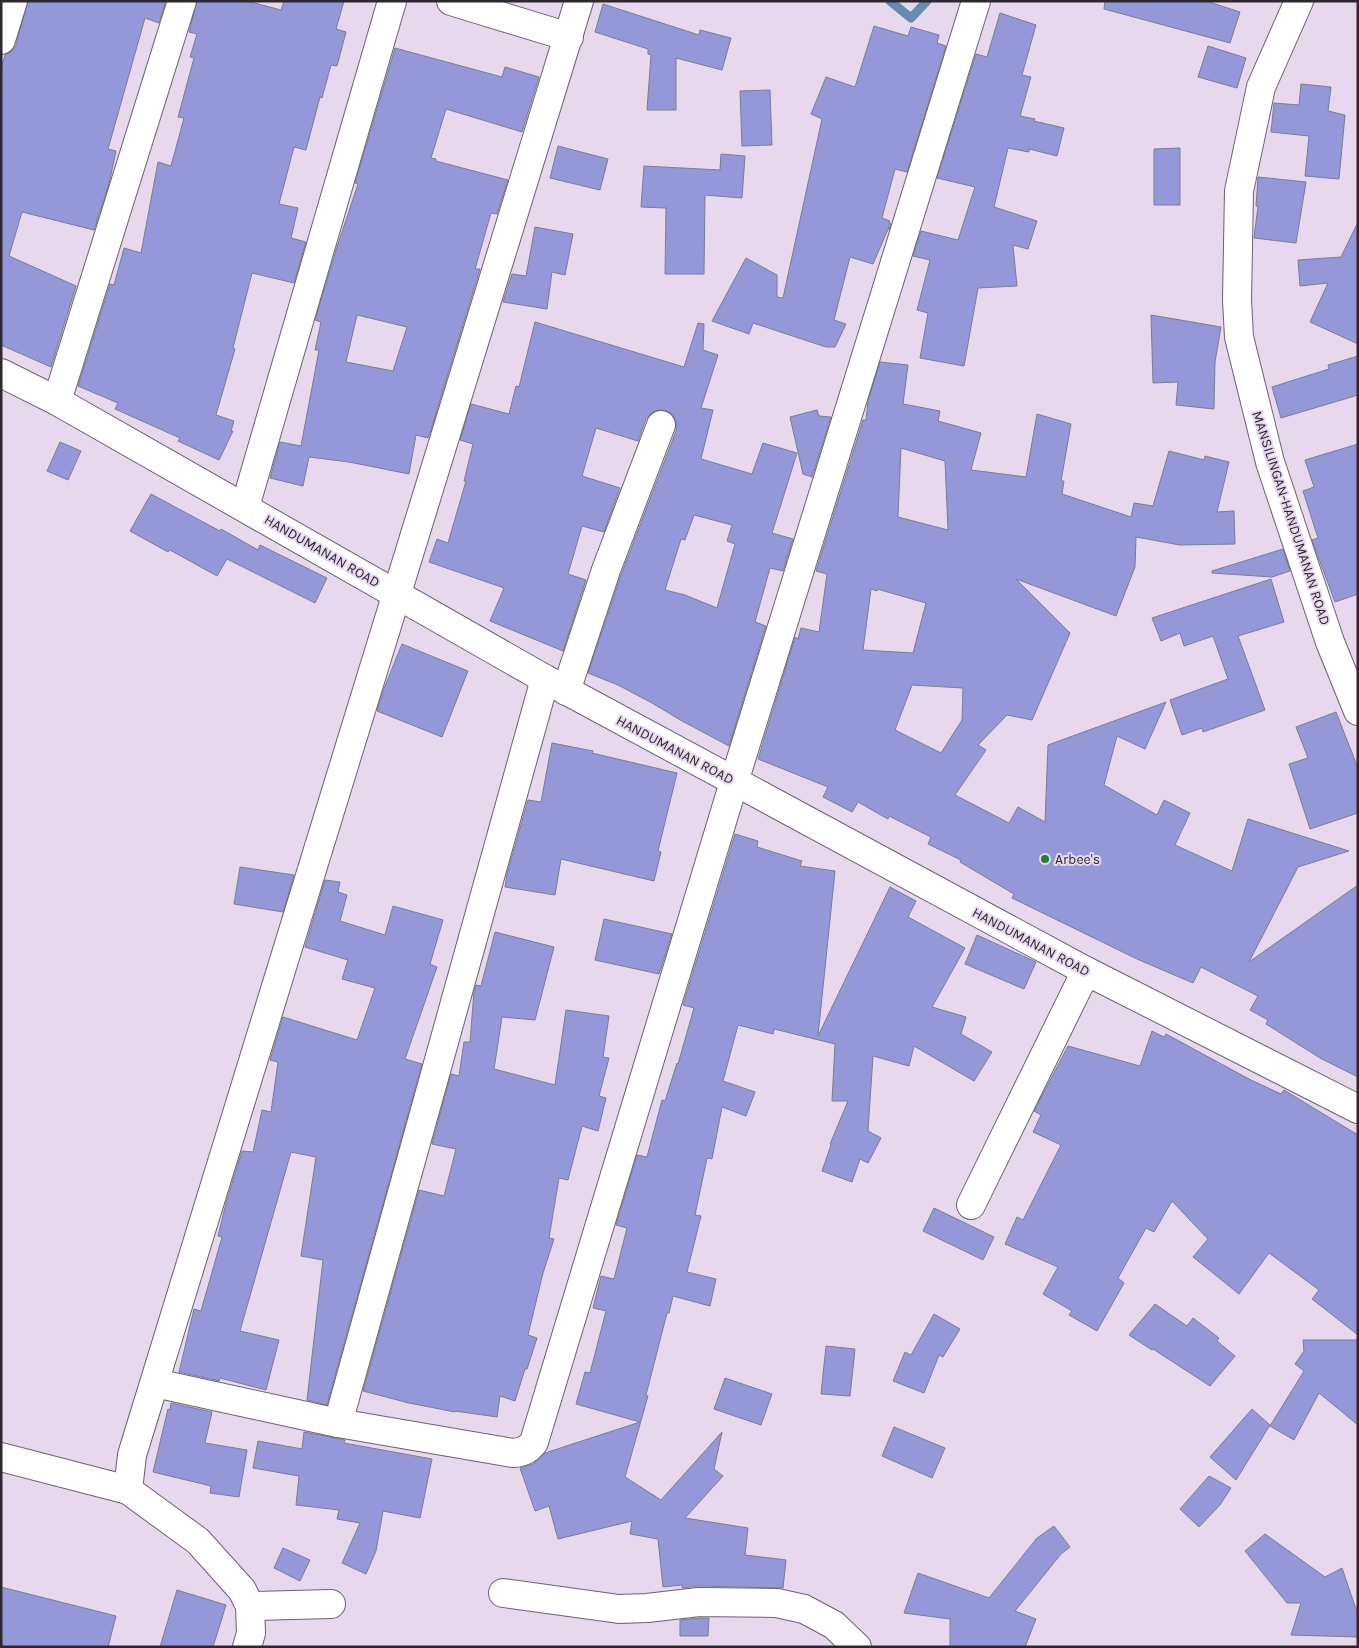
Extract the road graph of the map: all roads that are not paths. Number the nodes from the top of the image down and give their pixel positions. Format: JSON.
{"nodes":[{"id":1,"x":13,"y":1,"type":"edge"},
{"id":2,"x":182,"y":1,"type":"edge"},
{"id":3,"x":392,"y":1,"type":"edge"},
{"id":4,"x":451,"y":1,"type":"edge"},
{"id":5,"x":579,"y":1,"type":"edge"},
{"id":6,"x":976,"y":1,"type":"edge"},
{"id":7,"x":1299,"y":1,"type":"edge"},
{"id":8,"x":569,"y":37,"type":"junction"},
{"id":9,"x":1,"y":40,"type":"edge"},
{"id":10,"x":1,"y":373,"type":"edge"},
{"id":11,"x":57,"y":401,"type":"junction"},
{"id":12,"x":661,"y":425,"type":"dead end"},
{"id":13,"x":245,"y":507,"type":"junction"},
{"id":14,"x":397,"y":594,"type":"junction"},
{"id":15,"x":555,"y":685,"type":"junction"},
{"id":16,"x":1358,"y":711,"type":"edge"},
{"id":17,"x":734,"y":782,"type":"junction"},
{"id":18,"x":1086,"y":971,"type":"junction"},
{"id":19,"x":1358,"y":1109,"type":"edge"},
{"id":20,"x":971,"y":1205,"type":"dead end"},
{"id":21,"x":154,"y":1383,"type":"junction"},
{"id":22,"x":338,"y":1423,"type":"junction"},
{"id":23,"x":1,"y":1457,"type":"edge"},
{"id":24,"x":128,"y":1490,"type":"junction"},
{"id":25,"x":503,"y":1593,"type":"dead end"},
{"id":26,"x":331,"y":1604,"type":"dead end"},
{"id":27,"x":250,"y":1606,"type":"junction"},
{"id":28,"x":247,"y":1647,"type":"edge"},
{"id":29,"x":857,"y":1647,"type":"edge"}],
"edges":[{"from":1,"to":9,"type":"street"},
{"from":2,"to":11,"type":"street"},
{"from":3,"to":13,"type":"street"},
{"from":4,"to":8,"type":"street"},
{"from":5,"to":8,"type":"street"},
{"from":6,"to":17,"type":"street"},
{"from":7,"to":16,"type":"street","name":"MANSILINGAN-HANDUMANAN ROAD"},
{"from":8,"to":14,"type":"street"},
{"from":10,"to":11,"type":"street","name":"HANDUMANAN ROAD"},
{"from":11,"to":13,"type":"street","name":"HANDUMANAN ROAD"},
{"from":12,"to":15,"type":"street"},
{"from":13,"to":14,"type":"street","name":"HANDUMANAN ROAD"},
{"from":14,"to":15,"type":"street","name":"HANDUMANAN ROAD"},
{"from":14,"to":21,"type":"street"},
{"from":15,"to":17,"type":"street","name":"HANDUMANAN ROAD"},
{"from":15,"to":22,"type":"street"},
{"from":17,"to":18,"type":"street","name":"HANDUMANAN ROAD"},
{"from":17,"to":22,"type":"street"},
{"from":18,"to":19,"type":"street","name":"HANDUMANAN ROAD"},
{"from":18,"to":20,"type":"street"},
{"from":21,"to":22,"type":"street"},
{"from":21,"to":24,"type":"street"},
{"from":23,"to":24,"type":"street"},
{"from":24,"to":27,"type":"street"},
{"from":25,"to":29,"type":"street"},
{"from":26,"to":27,"type":"street"},
{"from":27,"to":28,"type":"street"}]}
